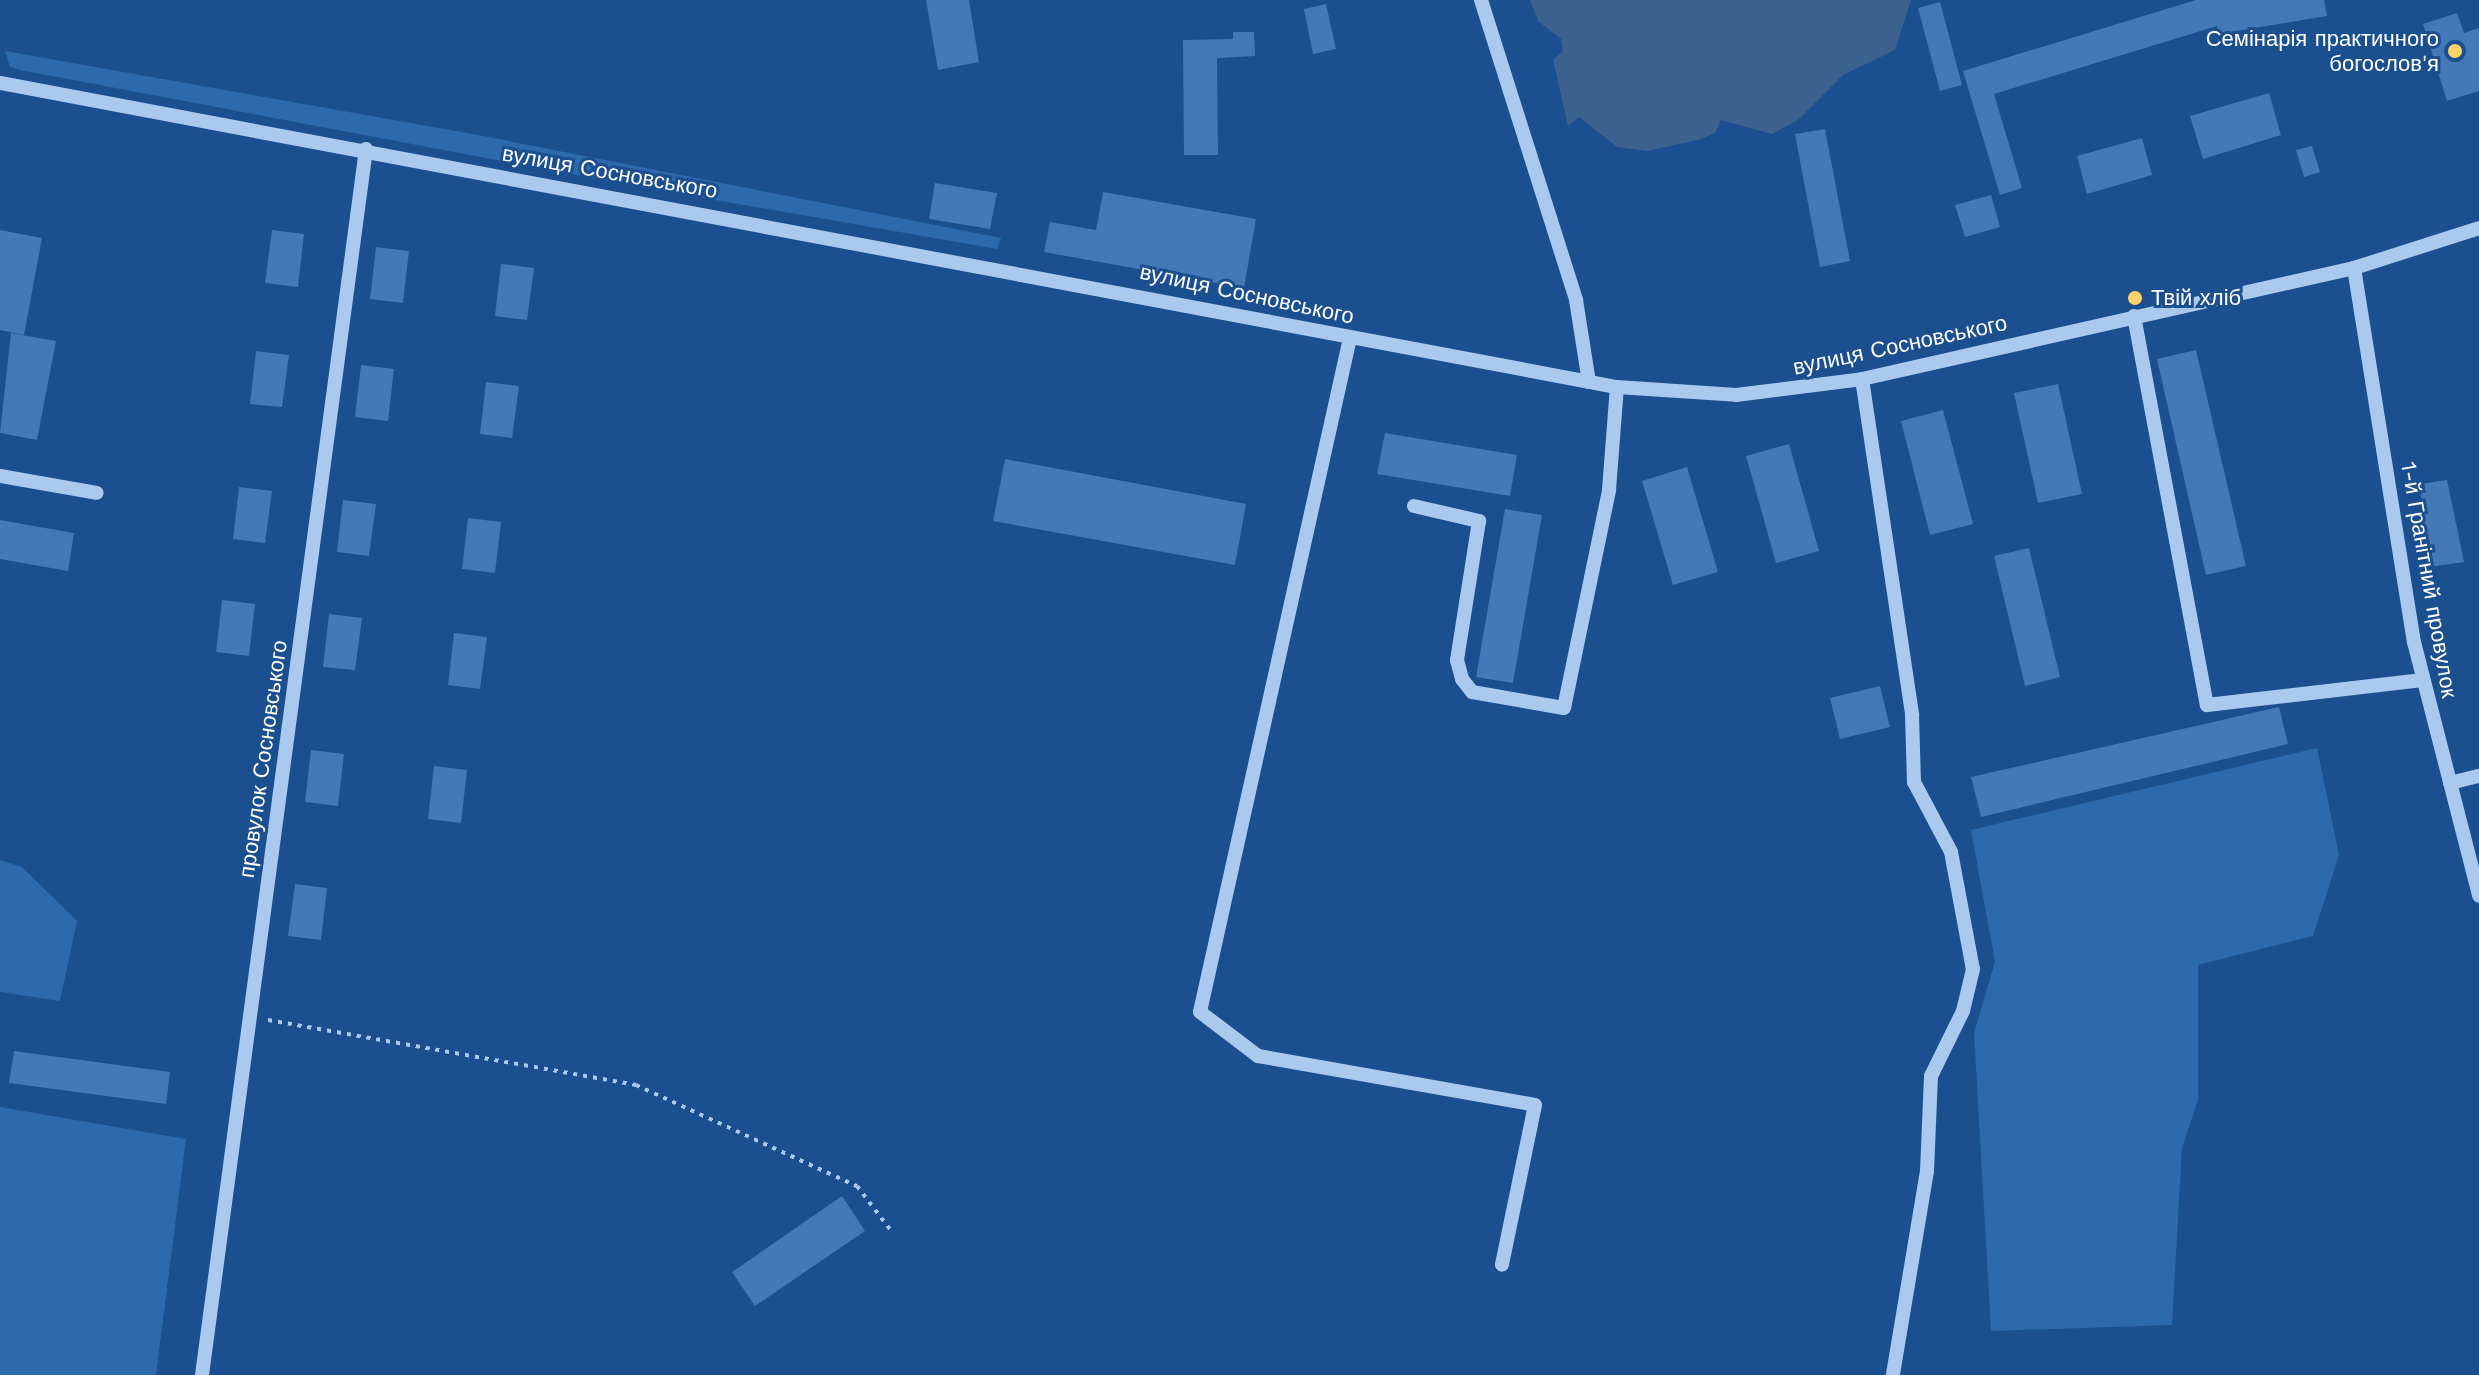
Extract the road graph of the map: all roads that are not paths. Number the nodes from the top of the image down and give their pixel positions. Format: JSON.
{"nodes":[{"id":1,"x":1481,"y":0,"type":"edge"},
{"id":2,"x":0,"y":83,"type":"edge"},
{"id":3,"x":366,"y":149,"type":"junction"},
{"id":4,"x":2479,"y":228,"type":"edge"},
{"id":5,"x":2354,"y":268,"type":"junction"},
{"id":6,"x":2134,"y":316,"type":"junction"},
{"id":7,"x":1350,"y":338,"type":"junction"},
{"id":8,"x":1862,"y":379,"type":"junction"},
{"id":9,"x":1589,"y":382,"type":"junction"},
{"id":10,"x":1617,"y":387,"type":"junction"},
{"id":11,"x":0,"y":476,"type":"edge"},
{"id":12,"x":97,"y":493,"type":"dead end"},
{"id":13,"x":1414,"y":506,"type":"dead end"},
{"id":14,"x":2423,"y":680,"type":"junction"},
{"id":15,"x":2479,"y":776,"type":"edge"},
{"id":16,"x":2450,"y":783,"type":"junction"},
{"id":17,"x":2479,"y":896,"type":"edge"},
{"id":18,"x":1502,"y":1265,"type":"dead end"},
{"id":19,"x":202,"y":1375,"type":"edge"},
{"id":20,"x":1893,"y":1375,"type":"edge"}],
"edges":[{"from":1,"to":9,"type":"street"},
{"from":2,"to":3,"type":"street","name":"вулиця Сосновського"},
{"from":3,"to":7,"type":"street","name":"вулиця Сосновського"},
{"from":3,"to":19,"type":"street","name":"провулок Сосновського"},
{"from":4,"to":5,"type":"street","name":"вулиця Сосновського"},
{"from":5,"to":6,"type":"street","name":"вулиця Сосновського"},
{"from":5,"to":14,"type":"street","name":"1-й Гранітний провулок"},
{"from":6,"to":8,"type":"street","name":"вулиця Сосновського"},
{"from":6,"to":14,"type":"street"},
{"from":7,"to":9,"type":"street","name":"вулиця Сосновського"},
{"from":7,"to":18,"type":"street"},
{"from":8,"to":10,"type":"street","name":"вулиця Сосновського"},
{"from":8,"to":20,"type":"street"},
{"from":9,"to":10,"type":"street","name":"вулиця Сосновського"},
{"from":10,"to":13,"type":"street"},
{"from":11,"to":12,"type":"street"},
{"from":14,"to":16,"type":"street","name":"1-й Гранітний провулок"},
{"from":15,"to":16,"type":"street"},
{"from":16,"to":17,"type":"street","name":"1-й Гранітний провулок"}]}
